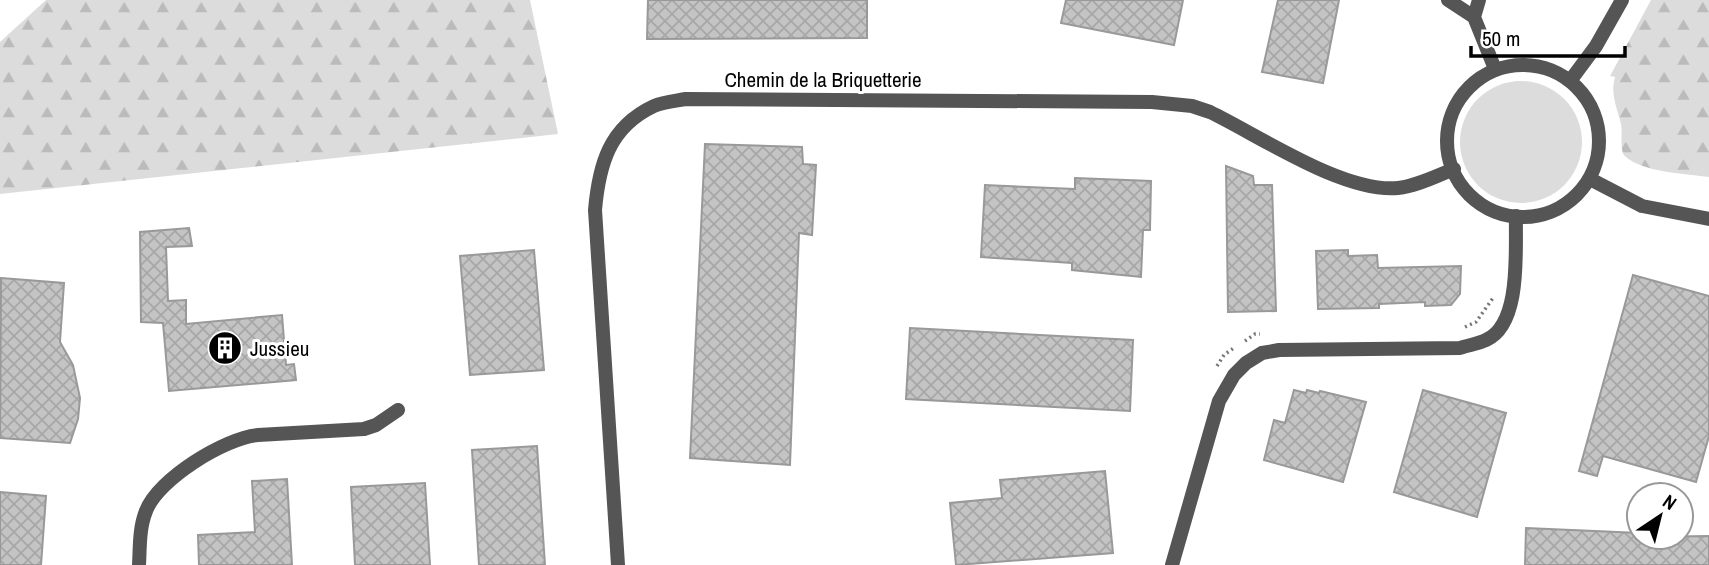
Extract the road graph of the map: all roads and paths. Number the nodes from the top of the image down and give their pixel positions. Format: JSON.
{"nodes":[{"id":1,"x":1448,"y":0,"type":"edge"},
{"id":2,"x":1479,"y":0,"type":"edge"},
{"id":3,"x":1622,"y":0,"type":"edge"},
{"id":4,"x":1474,"y":17,"type":"junction"},
{"id":5,"x":1495,"y":69,"type":"junction"},
{"id":6,"x":1570,"y":81,"type":"junction"},
{"id":7,"x":1454,"y":169,"type":"junction"},
{"id":8,"x":1590,"y":179,"type":"junction"},
{"id":9,"x":1516,"y":216,"type":"junction"},
{"id":10,"x":1709,"y":219,"type":"edge"},
{"id":11,"x":1495,"y":296,"type":"dead end"},
{"id":12,"x":1463,"y":328,"type":"dead end"},
{"id":13,"x":1269,"y":334,"type":"dead end"},
{"id":14,"x":1212,"y":374,"type":"dead end"},
{"id":15,"x":398,"y":410,"type":"dead end"},
{"id":16,"x":139,"y":565,"type":"edge"},
{"id":17,"x":618,"y":565,"type":"edge"},
{"id":18,"x":1172,"y":565,"type":"edge"}],
"edges":[{"from":1,"to":4,"type":"street"},
{"from":2,"to":4,"type":"street"},
{"from":3,"to":6,"type":"street"},
{"from":4,"to":5,"type":"street"},
{"from":5,"to":6,"type":"street"},
{"from":5,"to":7,"type":"street"},
{"from":6,"to":8,"type":"street"},
{"from":7,"to":9,"type":"street"},
{"from":7,"to":17,"type":"street","name":"Chemin de la Briquetterie"},
{"from":8,"to":9,"type":"street"},
{"from":8,"to":10,"type":"street"},
{"from":9,"to":18,"type":"street"},
{"from":11,"to":12,"type":"path"},
{"from":13,"to":14,"type":"path"},
{"from":15,"to":16,"type":"street"}]}
